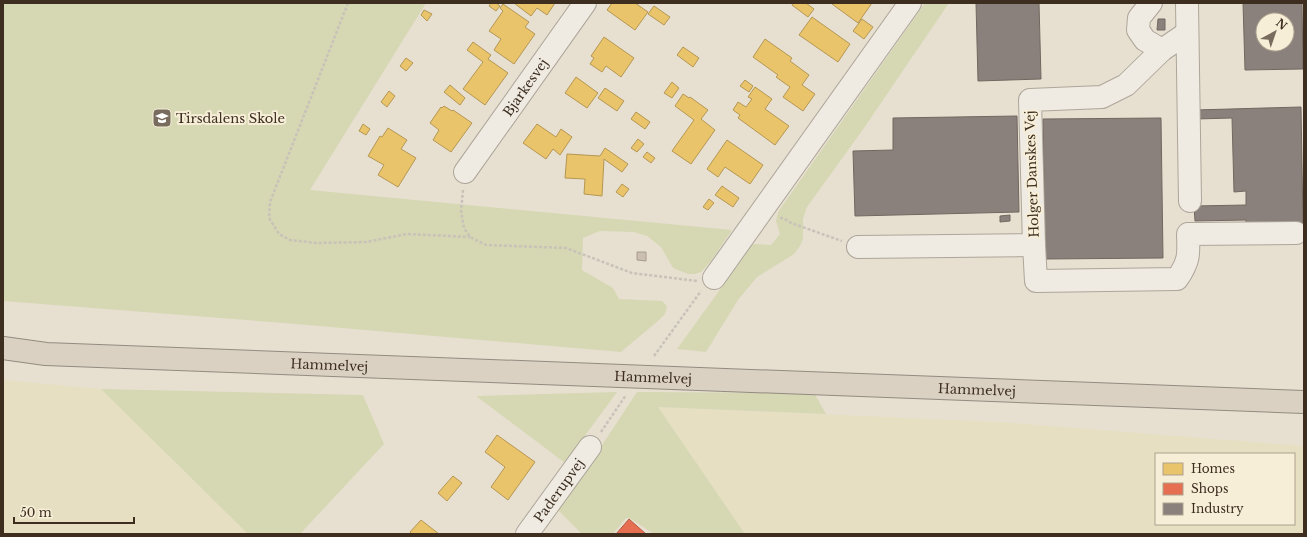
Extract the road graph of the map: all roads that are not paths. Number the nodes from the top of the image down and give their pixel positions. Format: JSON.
{"nodes":[{"id":1,"x":585,"y":3,"type":"edge"},
{"id":2,"x":910,"y":3,"type":"edge"},
{"id":3,"x":1151,"y":3,"type":"edge"},
{"id":4,"x":1187,"y":3,"type":"edge"},
{"id":5,"x":1187,"y":33,"type":"junction"},
{"id":6,"x":1162,"y":50,"type":"junction"},
{"id":7,"x":465,"y":172,"type":"road end"},
{"id":8,"x":1190,"y":201,"type":"dead end"},
{"id":9,"x":1296,"y":233,"type":"dead end"},
{"id":10,"x":1034,"y":245,"type":"junction"},
{"id":11,"x":858,"y":247,"type":"road end"},
{"id":12,"x":711,"y":280,"type":"road end"},
{"id":13,"x":3,"y":348,"type":"edge"},
{"id":14,"x":1304,"y":402,"type":"edge"},
{"id":15,"x":590,"y":447,"type":"road end"},
{"id":16,"x":527,"y":534,"type":"edge"}],
"edges":[{"from":1,"to":7,"type":"street","name":"Bjarkesvej"},
{"from":2,"to":12,"type":"street"},
{"from":3,"to":6,"type":"street"},
{"from":4,"to":5,"type":"street"},
{"from":5,"to":6,"type":"street","name":"Holger Danskes Vej"},
{"from":5,"to":8,"type":"street"},
{"from":6,"to":10,"type":"street","name":"Holger Danskes Vej"},
{"from":9,"to":10,"type":"street"},
{"from":10,"to":11,"type":"street","name":"Holger Danskes Vej"},
{"from":13,"to":14,"type":"highway","name":"Hammelvej"},
{"from":15,"to":16,"type":"street","name":"Paderupvej"}]}
